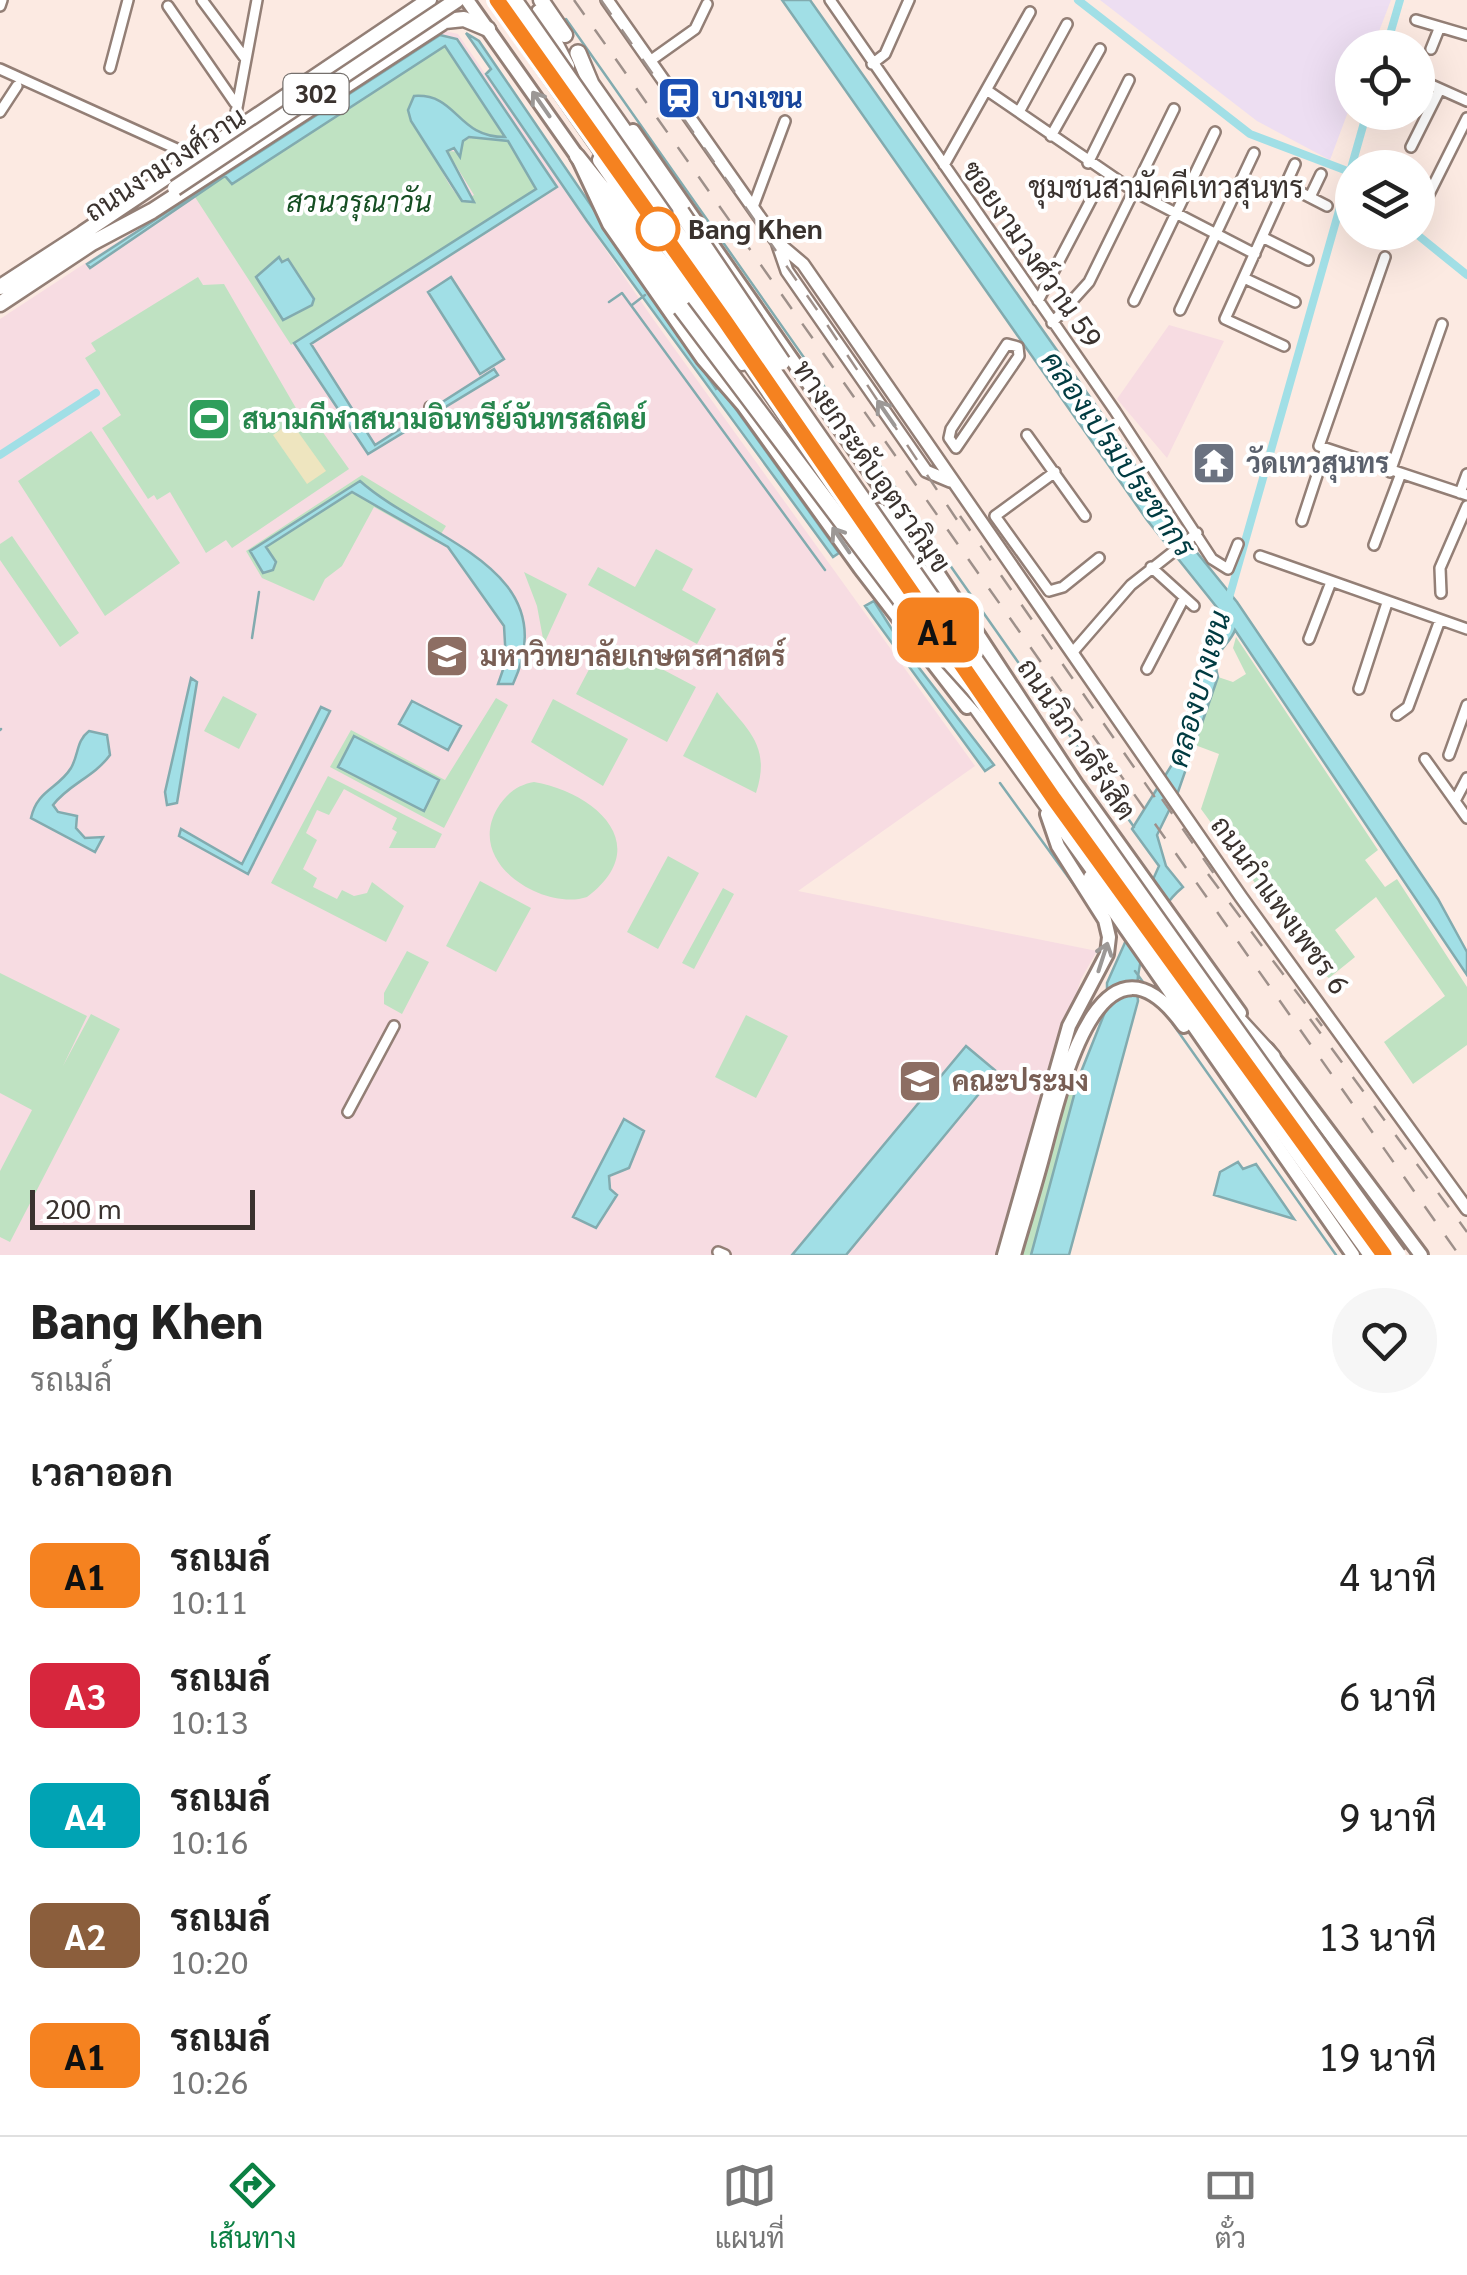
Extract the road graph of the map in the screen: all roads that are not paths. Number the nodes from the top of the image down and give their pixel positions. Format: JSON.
{"nodes":[{"id":1,"x":128,"y":0,"type":"edge"},
{"id":2,"x":202,"y":0,"type":"edge"},
{"id":3,"x":257,"y":0,"type":"edge"},
{"id":4,"x":441,"y":0,"type":"edge"},
{"id":5,"x":457,"y":0,"type":"edge"},
{"id":6,"x":468,"y":0,"type":"edge"},
{"id":7,"x":494,"y":0,"type":"edge"},
{"id":8,"x":516,"y":0,"type":"edge"},
{"id":9,"x":608,"y":0,"type":"edge"},
{"id":10,"x":830,"y":0,"type":"edge"},
{"id":11,"x":909,"y":0,"type":"edge"},
{"id":12,"x":427,"y":2,"type":"edge"},
{"id":13,"x":537,"y":4,"type":"edge"},
{"id":14,"x":707,"y":4,"type":"dead end"},
{"id":15,"x":168,"y":6,"type":"dead end"},
{"id":16,"x":1030,"y":12,"type":"dead end"},
{"id":17,"x":1416,"y":20,"type":"dead end"},
{"id":18,"x":445,"y":21,"type":"junction"},
{"id":19,"x":1067,"y":24,"type":"dead end"},
{"id":20,"x":488,"y":29,"type":"junction"},
{"id":21,"x":1439,"y":29,"type":"junction"},
{"id":22,"x":565,"y":35,"type":"joint"},
{"id":23,"x":1467,"y":36,"type":"edge"},
{"id":24,"x":1435,"y":38,"type":"edge"},
{"id":25,"x":1100,"y":49,"type":"dead end"},
{"id":26,"x":578,"y":52,"type":"junction"},
{"id":27,"x":244,"y":58,"type":"junction"},
{"id":28,"x":650,"y":61,"type":"junction"},
{"id":29,"x":872,"y":64,"type":"junction"},
{"id":30,"x":567,"y":66,"type":"junction"},
{"id":31,"x":0,"y":68,"type":"edge"},
{"id":32,"x":110,"y":68,"type":"dead end"},
{"id":33,"x":1130,"y":80,"type":"dead end"},
{"id":34,"x":17,"y":86,"type":"dead end"},
{"id":35,"x":1435,"y":87,"type":"edge"},
{"id":36,"x":1440,"y":89,"type":"junction"},
{"id":37,"x":988,"y":92,"type":"junction"},
{"id":38,"x":1467,"y":102,"type":"edge"},
{"id":39,"x":235,"y":103,"type":"junction"},
{"id":40,"x":1174,"y":108,"type":"dead end"},
{"id":41,"x":0,"y":112,"type":"edge"},
{"id":42,"x":1019,"y":112,"type":"junction"},
{"id":43,"x":1467,"y":118,"type":"edge"},
{"id":44,"x":785,"y":121,"type":"dead end"},
{"id":45,"x":233,"y":129,"type":"junction"},
{"id":46,"x":1215,"y":132,"type":"dead end"},
{"id":47,"x":1050,"y":136,"type":"junction"},
{"id":48,"x":1411,"y":147,"type":"dead end"},
{"id":49,"x":1254,"y":153,"type":"dead end"},
{"id":50,"x":577,"y":156,"type":"junction"},
{"id":51,"x":187,"y":160,"type":"junction"},
{"id":52,"x":1088,"y":164,"type":"junction"},
{"id":53,"x":1295,"y":164,"type":"dead end"},
{"id":54,"x":944,"y":165,"type":"junction"},
{"id":55,"x":1321,"y":174,"type":"dead end"},
{"id":56,"x":1435,"y":182,"type":"edge"},
{"id":57,"x":173,"y":185,"type":"junction"},
{"id":58,"x":1286,"y":186,"type":"junction"},
{"id":59,"x":606,"y":192,"type":"junction"},
{"id":60,"x":1135,"y":192,"type":"junction"},
{"id":61,"x":1092,"y":198,"type":"dead end"},
{"id":62,"x":1310,"y":198,"type":"junction"},
{"id":63,"x":1328,"y":206,"type":"dead end"},
{"id":64,"x":752,"y":207,"type":"junction"},
{"id":65,"x":1176,"y":216,"type":"junction"},
{"id":66,"x":1215,"y":234,"type":"junction"},
{"id":67,"x":86,"y":238,"type":"junction"},
{"id":68,"x":1262,"y":238,"type":"junction"},
{"id":69,"x":777,"y":242,"type":"junction"},
{"id":70,"x":1255,"y":254,"type":"junction"},
{"id":71,"x":1385,"y":256,"type":"dead end"},
{"id":72,"x":1308,"y":260,"type":"dead end"},
{"id":73,"x":1244,"y":278,"type":"junction"},
{"id":74,"x":3,"y":280,"type":"edge"},
{"id":75,"x":1134,"y":300,"type":"dead end"},
{"id":76,"x":1038,"y":301,"type":"junction"},
{"id":77,"x":1295,"y":302,"type":"dead end"},
{"id":78,"x":0,"y":304,"type":"edge"},
{"id":79,"x":1180,"y":310,"type":"dead end"},
{"id":80,"x":1052,"y":323,"type":"junction"},
{"id":81,"x":1442,"y":324,"type":"dead end"},
{"id":82,"x":1284,"y":346,"type":"dead end"},
{"id":83,"x":742,"y":363,"type":"junction"},
{"id":84,"x":1027,"y":435,"type":"dead end"},
{"id":85,"x":956,"y":448,"type":"junction"},
{"id":86,"x":1325,"y":451,"type":"junction"},
{"id":87,"x":943,"y":467,"type":"junction"},
{"id":88,"x":1055,"y":472,"type":"junction"},
{"id":89,"x":1395,"y":474,"type":"junction"},
{"id":90,"x":1467,"y":474,"type":"edge"},
{"id":91,"x":951,"y":481,"type":"junction"},
{"id":92,"x":1464,"y":494,"type":"edge"},
{"id":93,"x":891,"y":502,"type":"junction"},
{"id":94,"x":1467,"y":506,"type":"edge"},
{"id":95,"x":995,"y":516,"type":"junction"},
{"id":96,"x":1085,"y":516,"type":"dead end"},
{"id":97,"x":1302,"y":520,"type":"dead end"},
{"id":98,"x":983,"y":526,"type":"junction"},
{"id":99,"x":1193,"y":536,"type":"junction"},
{"id":100,"x":1238,"y":544,"type":"dead end"},
{"id":101,"x":1374,"y":545,"type":"dead end"},
{"id":102,"x":911,"y":552,"type":"junction"},
{"id":103,"x":1260,"y":556,"type":"dead end"},
{"id":104,"x":1099,"y":558,"type":"dead end"},
{"id":105,"x":1151,"y":567,"type":"junction"},
{"id":106,"x":1331,"y":582,"type":"junction"},
{"id":107,"x":1440,"y":593,"type":"dead end"},
{"id":108,"x":1184,"y":598,"type":"junction"},
{"id":109,"x":902,"y":600,"type":"junction"},
{"id":110,"x":1388,"y":603,"type":"junction"},
{"id":111,"x":1194,"y":606,"type":"dead end"},
{"id":112,"x":902,"y":617,"type":"junction"},
{"id":113,"x":1440,"y":620,"type":"junction"},
{"id":114,"x":1467,"y":629,"type":"edge"},
{"id":115,"x":1309,"y":639,"type":"dead end"},
{"id":116,"x":1072,"y":653,"type":"junction"},
{"id":117,"x":1147,"y":670,"type":"dead end"},
{"id":118,"x":1359,"y":688,"type":"dead end"},
{"id":119,"x":997,"y":689,"type":"junction"},
{"id":120,"x":1467,"y":705,"type":"edge"},
{"id":121,"x":991,"y":708,"type":"junction"},
{"id":122,"x":1397,"y":715,"type":"dead end"},
{"id":123,"x":1449,"y":755,"type":"dead end"},
{"id":124,"x":1425,"y":759,"type":"dead end"},
{"id":125,"x":1466,"y":778,"type":"edge"},
{"id":126,"x":1455,"y":801,"type":"junction"},
{"id":127,"x":1046,"y":814,"type":"junction"},
{"id":128,"x":1467,"y":818,"type":"edge"},
{"id":129,"x":1139,"y":881,"type":"junction"},
{"id":130,"x":1124,"y":917,"type":"junction"},
{"id":131,"x":1164,"y":917,"type":"junction"},
{"id":132,"x":1149,"y":952,"type":"junction"},
{"id":133,"x":1226,"y":1006,"type":"junction"},
{"id":134,"x":394,"y":1026,"type":"dead end"},
{"id":135,"x":1215,"y":1037,"type":"junction"},
{"id":136,"x":1273,"y":1057,"type":"junction"},
{"id":137,"x":1228,"y":1076,"type":"junction"},
{"id":138,"x":348,"y":1112,"type":"dead end"},
{"id":139,"x":1258,"y":1115,"type":"junction"},
{"id":140,"x":1467,"y":1208,"type":"edge"},
{"id":141,"x":1004,"y":1255,"type":"edge"},
{"id":142,"x":1014,"y":1255,"type":"edge"},
{"id":143,"x":1354,"y":1255,"type":"edge"},
{"id":144,"x":1371,"y":1255,"type":"edge"},
{"id":145,"x":1384,"y":1255,"type":"edge"},
{"id":146,"x":1401,"y":1255,"type":"edge"},
{"id":147,"x":1417,"y":1255,"type":"edge"}],
"edges":[{"from":1,"to":32,"type":"street"},
{"from":2,"to":27,"type":"street"},
{"from":3,"to":27,"type":"street"},
{"from":4,"to":57,"type":"main road","name":"ถนนงามวงศ์วาน","number":"302"},
{"from":5,"to":57,"type":"main road","name":"ถนนงามวงศ์วาน","number":"302","bridge":true},
{"from":6,"to":20,"type":"main road","name":"ถนนวิภาวดีรังสิต"},
{"from":7,"to":83,"type":"main road","name":"ถนนวิภาวดีรังสิต"},
{"from":7,"to":121,"type":"highway","name":"ทางยกระดับอุตราภิมุข","bridge":true},
{"from":8,"to":30,"type":"main road","name":"ถนนวิภาวดีรังสิต"},
{"from":8,"to":119,"type":"highway","name":"ทางยกระดับอุตราภิมุข","bridge":true},
{"from":9,"to":28,"type":"street","name":"ถนนกำแพงเพชร 6"},
{"from":10,"to":29,"type":"street","name":"ซอยงามวงศ์วาน 59"},
{"from":11,"to":29,"type":"street"},
{"from":12,"to":18,"type":"main road"},
{"from":12,"to":45,"type":"main road"},
{"from":13,"to":22,"type":"main road"},
{"from":13,"to":30,"type":"main road"},
{"from":14,"to":28,"type":"street"},
{"from":15,"to":39,"type":"street"},
{"from":16,"to":37,"type":"street"},
{"from":17,"to":21,"type":"street"},
{"from":18,"to":20,"type":"main road"},
{"from":18,"to":67,"type":"main road"},
{"from":19,"to":42,"type":"street"},
{"from":50,"to":20,"type":"main road","name":"ถนนวิภาวดีรังสิต","one_way":true},
{"from":21,"to":23,"type":"street"},
{"from":21,"to":24,"type":"street"},
{"from":22,"to":26,"type":"main road","name":"ถนนวิภาวดีรังสิต"},
{"from":25,"to":47,"type":"street"},
{"from":26,"to":93,"type":"main road","name":"ถนนวิภาวดีรังสิต"},
{"from":26,"to":119,"type":"highway","bridge":true},
{"from":27,"to":39,"type":"street"},
{"from":28,"to":64,"type":"street","name":"ถนนกำแพงเพชร 6"},
{"from":29,"to":54,"type":"street","name":"ซอยงามวงศ์วาน 59"},
{"from":30,"to":102,"type":"main road","name":"ถนนวิภาวดีรังสิต"},
{"from":31,"to":51,"type":"street"},
{"from":33,"to":52,"type":"street"},
{"from":34,"to":41,"type":"street"},
{"from":35,"to":36,"type":"street"},
{"from":36,"to":38,"type":"street"},
{"from":36,"to":48,"type":"street"},
{"from":37,"to":42,"type":"street"},
{"from":37,"to":54,"type":"street"},
{"from":39,"to":45,"type":"street"},
{"from":40,"to":60,"type":"street"},
{"from":42,"to":47,"type":"street"},
{"from":43,"to":56,"type":"street"},
{"from":44,"to":64,"type":"street"},
{"from":45,"to":51,"type":"main road"},
{"from":46,"to":65,"type":"street"},
{"from":47,"to":52,"type":"street"},
{"from":49,"to":66,"type":"street"},
{"from":50,"to":59,"type":"main road"},
{"from":112,"to":50,"type":"main road","name":"ถนนวิภาวดีรังสิต","one_way":true},
{"from":51,"to":67,"type":"main road"},
{"from":52,"to":60,"type":"street"},
{"from":53,"to":58,"type":"street"},
{"from":54,"to":76,"type":"street","name":"ซอยงามวงศ์วาน 59"},
{"from":55,"to":62,"type":"street"},
{"from":57,"to":67,"type":"main road","name":"ถนนงามวงศ์วาน","number":"302"},
{"from":58,"to":62,"type":"street"},
{"from":58,"to":68,"type":"street"},
{"from":59,"to":83,"type":"main road"},
{"from":59,"to":121,"type":"highway","bridge":true},
{"from":60,"to":65,"type":"street"},
{"from":60,"to":80,"type":"street"},
{"from":61,"to":76,"type":"street"},
{"from":62,"to":63,"type":"street"},
{"from":64,"to":69,"type":"street","name":"ถนนกำแพงเพชร 6"},
{"from":65,"to":66,"type":"street"},
{"from":65,"to":75,"type":"street"},
{"from":66,"to":70,"type":"street"},
{"from":66,"to":79,"type":"street"},
{"from":67,"to":74,"type":"main road","name":"ถนนงามวงศ์วาน","number":"302"},
{"from":67,"to":78,"type":"main road","name":"ถนนงามวงศ์วาน","number":"302"},
{"from":68,"to":70,"type":"street"},
{"from":68,"to":72,"type":"street"},
{"from":69,"to":87,"type":"street","name":"ถนนกำแพงเพชร 6"},
{"from":91,"to":69,"type":"street","name":"ถนนกำแพงเพชร 6","one_way":true},
{"from":70,"to":73,"type":"street"},
{"from":71,"to":86,"type":"street"},
{"from":73,"to":77,"type":"street"},
{"from":73,"to":82,"type":"street"},
{"from":76,"to":80,"type":"street","name":"ซอยงามวงศ์วาน 59"},
{"from":80,"to":99,"type":"street","name":"ซอยงามวงศ์วาน 59"},
{"from":81,"to":89,"type":"street"},
{"from":83,"to":109,"type":"main road","name":"ถนนวิภาวดีรังสิต"},
{"from":84,"to":88,"type":"street"},
{"from":85,"to":85,"type":"street"},
{"from":85,"to":87,"type":"street"},
{"from":86,"to":89,"type":"street"},
{"from":86,"to":97,"type":"street"},
{"from":87,"to":91,"type":"street","name":"ถนนกำแพงเพชร 6"},
{"from":88,"to":95,"type":"street"},
{"from":88,"to":96,"type":"street"},
{"from":89,"to":92,"type":"street"},
{"from":89,"to":101,"type":"street"},
{"from":90,"to":92,"type":"street"},
{"from":91,"to":98,"type":"street","name":"ถนนกำแพงเพชร 6"},
{"from":93,"to":102,"type":"main road"},
{"from":93,"to":129,"type":"main road","name":"ถนนวิภาวดีรังสิต"},
{"from":94,"to":107,"type":"street"},
{"from":95,"to":98,"type":"street"},
{"from":95,"to":104,"type":"street"},
{"from":98,"to":116,"type":"street","name":"ถนนกำแพงเพชร 6"},
{"from":99,"to":100,"type":"street","name":"ซอยงามวงศ์วาน 59"},
{"from":99,"to":105,"type":"street"},
{"from":102,"to":129,"type":"main road","name":"ถนนวิภาวดีรังสิต"},
{"from":103,"to":106,"type":"street"},
{"from":105,"to":108,"type":"street"},
{"from":105,"to":116,"type":"street"},
{"from":106,"to":110,"type":"street"},
{"from":106,"to":115,"type":"street"},
{"from":108,"to":111,"type":"street"},
{"from":108,"to":117,"type":"street"},
{"from":109,"to":112,"type":"main road"},
{"from":109,"to":130,"type":"main road","name":"ถนนวิภาวดีรังสิต"},
{"from":110,"to":113,"type":"street"},
{"from":110,"to":118,"type":"street"},
{"from":112,"to":127,"type":"main road","name":"ถนนวิภาวดีรังสิต"},
{"from":113,"to":114,"type":"street"},
{"from":113,"to":122,"type":"street"},
{"from":116,"to":140,"type":"street","name":"ถนนกำแพงเพชร 6"},
{"from":119,"to":146,"type":"highway","name":"ทางยกระดับอุตราภิมุข","bridge":true},
{"from":120,"to":123,"type":"street"},
{"from":121,"to":145,"type":"highway","name":"ทางยกระดับอุตราภิมุข"},
{"from":124,"to":126,"type":"street"},
{"from":125,"to":126,"type":"street"},
{"from":126,"to":128,"type":"street"},
{"from":127,"to":130,"type":"main road","name":"ถนนวิภาวดีรังสิต"},
{"from":141,"to":127,"type":"main road","one_way":true},
{"from":129,"to":131,"type":"main road","name":"ถนนวิภาวดีรังสิต","bridge":true},
{"from":130,"to":132,"type":"main road","name":"ถนนวิภาวดีรังสิต"},
{"from":131,"to":133,"type":"main road","name":"ถนนวิภาวดีรังสิต"},
{"from":131,"to":136,"type":"main road","name":"ถนนวิภาวดีรังสิต"},
{"from":132,"to":135,"type":"main road","name":"ถนนวิภาวดีรังสิต"},
{"from":132,"to":137,"type":"main road","name":"ถนนวิภาวดีรังสิต"},
{"from":133,"to":136,"type":"main road"},
{"from":133,"to":146,"type":"main road","name":"ถนนวิภาวดีรังสิต"},
{"from":134,"to":138,"type":"street"},
{"from":135,"to":139,"type":"main road"},
{"from":135,"to":144,"type":"main road","name":"ถนนวิภาวดีรังสิต"},
{"from":136,"to":147,"type":"main road","name":"ถนนวิภาวดีรังสิต"},
{"from":137,"to":139,"type":"main road","name":"ถนนวิภาวดีรังสิต"},
{"from":137,"to":142,"type":"main road"},
{"from":139,"to":143,"type":"main road","name":"ถนนวิภาวดีรังสิต"}]}
